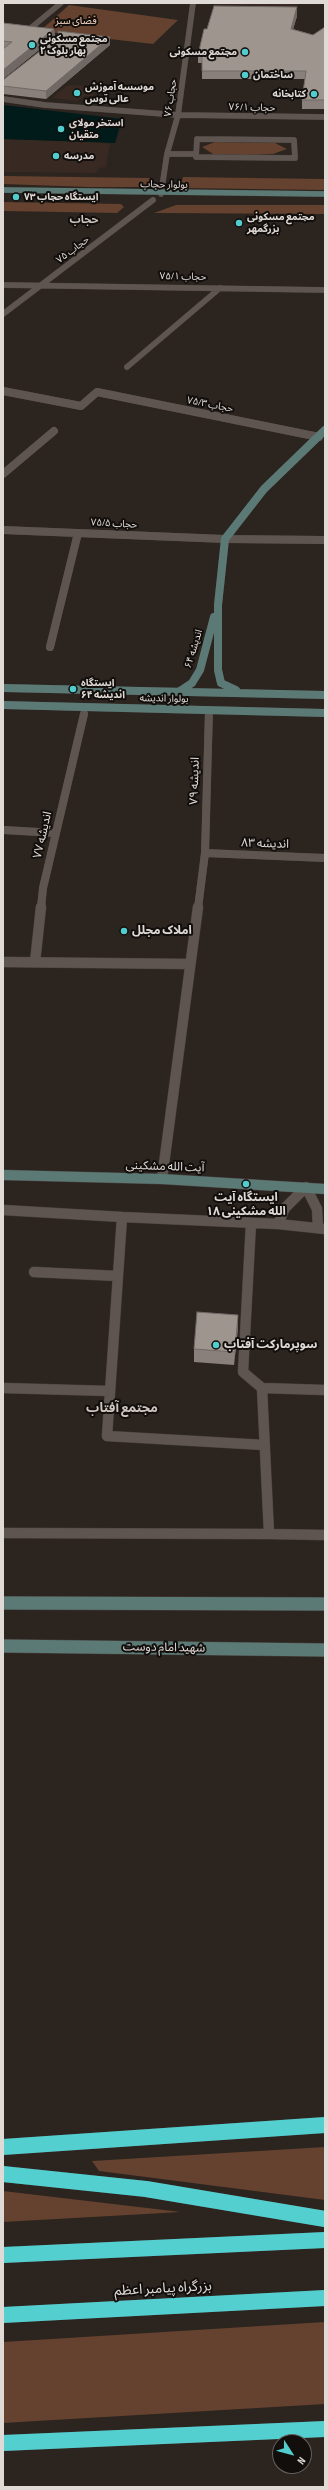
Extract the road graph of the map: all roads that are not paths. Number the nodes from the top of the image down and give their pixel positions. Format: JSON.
{"nodes":[{"id":1,"x":61,"y":3,"type":"edge"},
{"id":2,"x":193,"y":3,"type":"edge"},
{"id":3,"x":32,"y":27,"type":"edge"},
{"id":4,"x":3,"y":99,"type":"edge"},
{"id":5,"x":178,"y":115,"type":"junction"},
{"id":6,"x":325,"y":117,"type":"edge"},
{"id":7,"x":167,"y":154,"type":"junction"},
{"id":8,"x":196,"y":154,"type":"junction"},
{"id":9,"x":3,"y":190,"type":"edge"},
{"id":10,"x":39,"y":190,"type":"junction"},
{"id":11,"x":325,"y":194,"type":"edge"},
{"id":12,"x":3,"y":197,"type":"edge"},
{"id":13,"x":36,"y":197,"type":"junction"},
{"id":14,"x":161,"y":197,"type":"junction"},
{"id":15,"x":83,"y":198,"type":"dead end"},
{"id":16,"x":138,"y":200,"type":"dead end"},
{"id":17,"x":153,"y":200,"type":"junction"},
{"id":18,"x":325,"y":200,"type":"edge"},
{"id":19,"x":287,"y":201,"type":"dead end"},
{"id":20,"x":3,"y":284,"type":"edge"},
{"id":21,"x":41,"y":285,"type":"junction"},
{"id":22,"x":220,"y":288,"type":"junction"},
{"id":23,"x":325,"y":290,"type":"edge"},
{"id":24,"x":3,"y":314,"type":"edge"},
{"id":25,"x":127,"y":367,"type":"dead end"},
{"id":26,"x":3,"y":390,"type":"edge"},
{"id":27,"x":325,"y":430,"type":"edge"},
{"id":28,"x":54,"y":431,"type":"dead end"},
{"id":29,"x":319,"y":437,"type":"junction"},
{"id":30,"x":3,"y":474,"type":"edge"},
{"id":31,"x":3,"y":530,"type":"edge"},
{"id":32,"x":78,"y":533,"type":"junction"},
{"id":33,"x":225,"y":539,"type":"junction"},
{"id":34,"x":325,"y":540,"type":"edge"},
{"id":35,"x":218,"y":605,"type":"junction"},
{"id":36,"x":50,"y":647,"type":"dead end"},
{"id":37,"x":3,"y":690,"type":"edge"},
{"id":38,"x":180,"y":691,"type":"junction"},
{"id":39,"x":246,"y":693,"type":"junction"},
{"id":40,"x":325,"y":695,"type":"edge"},
{"id":41,"x":3,"y":705,"type":"edge"},
{"id":42,"x":209,"y":710,"type":"junction"},
{"id":43,"x":325,"y":713,"type":"edge"},
{"id":44,"x":84,"y":714,"type":"dead end"},
{"id":45,"x":3,"y":830,"type":"edge"},
{"id":46,"x":56,"y":832,"type":"junction"},
{"id":47,"x":205,"y":854,"type":"junction"},
{"id":48,"x":325,"y":858,"type":"edge"},
{"id":49,"x":3,"y":962,"type":"edge"},
{"id":50,"x":35,"y":962,"type":"junction"},
{"id":51,"x":190,"y":964,"type":"junction"},
{"id":52,"x":3,"y":1175,"type":"edge"},
{"id":53,"x":162,"y":1179,"type":"junction"},
{"id":54,"x":306,"y":1187,"type":"junction"},
{"id":55,"x":325,"y":1189,"type":"edge"},
{"id":56,"x":3,"y":1210,"type":"edge"},
{"id":57,"x":122,"y":1217,"type":"junction"},
{"id":58,"x":251,"y":1223,"type":"junction"},
{"id":59,"x":278,"y":1224,"type":"junction"},
{"id":60,"x":322,"y":1229,"type":"edge"},
{"id":61,"x":34,"y":1272,"type":"dead end"},
{"id":62,"x":118,"y":1276,"type":"junction"},
{"id":63,"x":3,"y":1388,"type":"edge"},
{"id":64,"x":262,"y":1388,"type":"junction"},
{"id":65,"x":325,"y":1390,"type":"edge"},
{"id":66,"x":110,"y":1391,"type":"junction"},
{"id":67,"x":264,"y":1446,"type":"junction"},
{"id":68,"x":3,"y":1533,"type":"edge"},
{"id":69,"x":269,"y":1534,"type":"junction"},
{"id":70,"x":325,"y":1534,"type":"edge"},
{"id":71,"x":3,"y":1603,"type":"edge"},
{"id":72,"x":325,"y":1604,"type":"edge"},
{"id":73,"x":3,"y":1646,"type":"edge"},
{"id":74,"x":325,"y":1650,"type":"edge"},
{"id":75,"x":325,"y":2125,"type":"edge"},
{"id":76,"x":3,"y":2147,"type":"edge"},
{"id":77,"x":3,"y":2174,"type":"edge"},
{"id":78,"x":325,"y":2219,"type":"edge"},
{"id":79,"x":325,"y":2240,"type":"edge"},
{"id":80,"x":3,"y":2255,"type":"edge"},
{"id":81,"x":325,"y":2298,"type":"edge"},
{"id":82,"x":3,"y":2315,"type":"edge"},
{"id":83,"x":325,"y":2429,"type":"edge"},
{"id":84,"x":3,"y":2444,"type":"edge"}],
"edges":[{"from":1,"to":3,"type":"street"},
{"from":2,"to":5,"type":"street","name":"حجاب ۷۶"},
{"from":4,"to":5,"type":"street","name":"حجاب ۷۶/۱"},
{"from":5,"to":6,"type":"street","name":"حجاب ۷۶/۱"},
{"from":5,"to":7,"type":"street","name":"حجاب ۷۶"},
{"from":7,"to":8,"type":"street"},
{"from":7,"to":14,"type":"street","name":"حجاب ۷۶"},
{"from":8,"to":8,"type":"street"},
{"from":9,"to":10,"type":"main road","name":"بولوار حجاب"},
{"from":10,"to":13,"type":"main road"},
{"from":10,"to":14,"type":"main road","name":"بولوار حجاب"},
{"from":11,"to":14,"type":"main road","name":"بولوار حجاب"},
{"from":12,"to":13,"type":"main road"},
{"from":13,"to":15,"type":"main road"},
{"from":14,"to":17,"type":"main road","name":"بولوار حجاب"},
{"from":16,"to":17,"type":"main road","name":"بولوار حجاب"},
{"from":17,"to":21,"type":"street","name":"حجاب ۷۵"},
{"from":18,"to":19,"type":"main road"},
{"from":20,"to":21,"type":"street","name":"حجاب ۷۵/۱"},
{"from":21,"to":22,"type":"street","name":"حجاب ۷۵/۱"},
{"from":21,"to":24,"type":"street","name":"حجاب ۷۵"},
{"from":22,"to":23,"type":"street","name":"حجاب ۷۵/۱"},
{"from":22,"to":25,"type":"street"},
{"from":26,"to":29,"type":"street","name":"حجاب ۷۵/۳"},
{"from":27,"to":29,"type":"main road"},
{"from":28,"to":30,"type":"street"},
{"from":29,"to":33,"type":"main road"},
{"from":31,"to":32,"type":"street","name":"حجاب ۷۵/۵"},
{"from":32,"to":33,"type":"street","name":"حجاب ۷۵/۵"},
{"from":32,"to":36,"type":"street"},
{"from":33,"to":34,"type":"street","name":"حجاب ۷۵/۵"},
{"from":33,"to":35,"type":"main road"},
{"from":35,"to":38,"type":"main road","name":"اندیشه ۶۴"},
{"from":35,"to":39,"type":"main road"},
{"from":37,"to":38,"type":"main road","name":"بولوار اندیشه"},
{"from":38,"to":39,"type":"main road","name":"بولوار اندیشه"},
{"from":39,"to":40,"type":"main road","name":"بولوار اندیشه"},
{"from":41,"to":42,"type":"main road","name":"بولوار اندیشه"},
{"from":42,"to":43,"type":"main road","name":"بولوار اندیشه"},
{"from":42,"to":47,"type":"street","name":"اندیشه ۷۹"},
{"from":44,"to":46,"type":"street","name":"اندیشه ۷۷"},
{"from":45,"to":46,"type":"street"},
{"from":46,"to":50,"type":"street","name":"اندیشه ۷۷"},
{"from":47,"to":48,"type":"street","name":"اندیشه ۸۳"},
{"from":47,"to":51,"type":"street","name":"اندیشه ۷۹"},
{"from":49,"to":50,"type":"street"},
{"from":50,"to":51,"type":"street"},
{"from":51,"to":53,"type":"street","name":"اندیشه ۷۹"},
{"from":52,"to":53,"type":"main road","name":"آیت الله مشکینی"},
{"from":53,"to":54,"type":"main road","name":"آیت الله مشکینی"},
{"from":54,"to":55,"type":"main road","name":"آیت الله مشکینی"},
{"from":54,"to":59,"type":"street"},
{"from":54,"to":60,"type":"street"},
{"from":56,"to":57,"type":"street"},
{"from":57,"to":58,"type":"street"},
{"from":57,"to":62,"type":"street"},
{"from":58,"to":59,"type":"street"},
{"from":58,"to":64,"type":"street"},
{"from":59,"to":60,"type":"street"},
{"from":61,"to":62,"type":"street"},
{"from":62,"to":66,"type":"street"},
{"from":63,"to":66,"type":"street"},
{"from":64,"to":65,"type":"street"},
{"from":64,"to":67,"type":"street"},
{"from":66,"to":67,"type":"street"},
{"from":67,"to":69,"type":"street"},
{"from":68,"to":69,"type":"street"},
{"from":69,"to":70,"type":"street"},
{"from":71,"to":72,"type":"main road"},
{"from":73,"to":74,"type":"main road","name":"شهید امام دوست"},
{"from":75,"to":76,"type":"highway"},
{"from":77,"to":78,"type":"highway"},
{"from":79,"to":80,"type":"highway"},
{"from":81,"to":82,"type":"highway","name":"بزرگراه پیامبر اعظم"},
{"from":83,"to":84,"type":"highway"}]}
